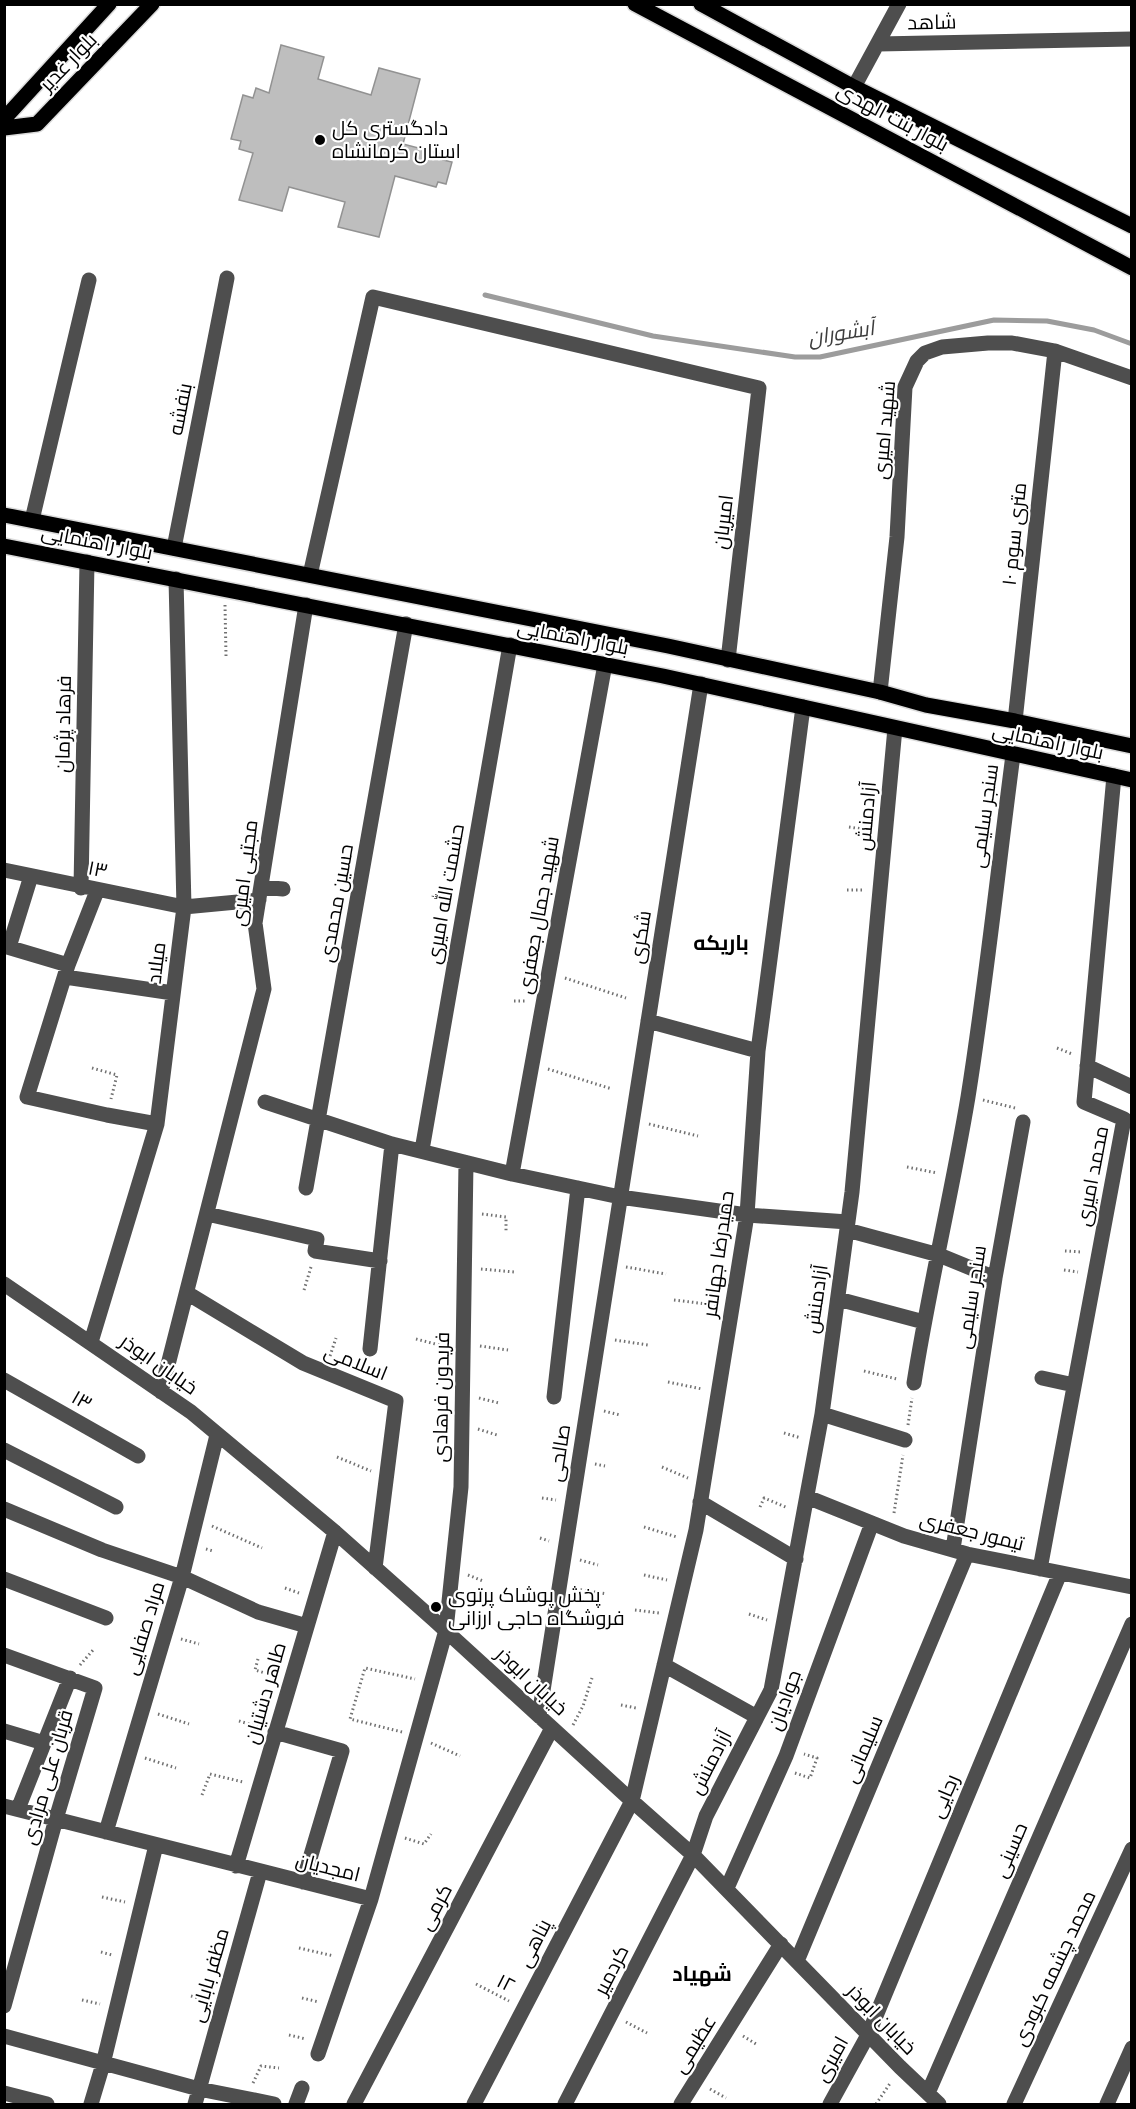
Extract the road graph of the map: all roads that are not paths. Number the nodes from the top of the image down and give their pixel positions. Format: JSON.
{"nodes":[{"id":1,"x":109,"y":4,"type":"edge"},
{"id":2,"x":152,"y":4,"type":"edge"},
{"id":3,"x":635,"y":4,"type":"edge"},
{"id":4,"x":701,"y":4,"type":"edge"},
{"id":5,"x":900,"y":4,"type":"edge"},
{"id":6,"x":1131,"y":39,"type":"edge"},
{"id":7,"x":878,"y":44,"type":"junction"},
{"id":8,"x":854,"y":87,"type":"junction"},
{"id":9,"x":4,"y":119,"type":"edge"},
{"id":10,"x":4,"y":128,"type":"edge"},
{"id":11,"x":1131,"y":226,"type":"edge"},
{"id":12,"x":1131,"y":268,"type":"edge"},
{"id":13,"x":227,"y":278,"type":"dead end"},
{"id":14,"x":88,"y":280,"type":"dead end"},
{"id":15,"x":1055,"y":351,"type":"junction"},
{"id":16,"x":1131,"y":378,"type":"edge"},
{"id":17,"x":4,"y":515,"type":"edge"},
{"id":18,"x":32,"y":520,"type":"junction"},
{"id":19,"x":4,"y":546,"type":"edge"},
{"id":20,"x":174,"y":548,"type":"junction"},
{"id":21,"x":87,"y":562,"type":"junction"},
{"id":22,"x":310,"y":575,"type":"junction"},
{"id":23,"x":176,"y":579,"type":"junction"},
{"id":24,"x":306,"y":604,"type":"junction"},
{"id":25,"x":406,"y":624,"type":"junction"},
{"id":26,"x":510,"y":645,"type":"junction"},
{"id":27,"x":728,"y":660,"type":"junction"},
{"id":28,"x":605,"y":664,"type":"junction"},
{"id":29,"x":701,"y":684,"type":"junction"},
{"id":30,"x":880,"y":692,"type":"junction"},
{"id":31,"x":803,"y":707,"type":"junction"},
{"id":32,"x":1015,"y":721,"type":"junction"},
{"id":33,"x":895,"y":728,"type":"junction"},
{"id":34,"x":1131,"y":746,"type":"edge"},
{"id":35,"x":1013,"y":755,"type":"junction"},
{"id":36,"x":1114,"y":776,"type":"junction"},
{"id":37,"x":1131,"y":780,"type":"edge"},
{"id":38,"x":4,"y":870,"type":"edge"},
{"id":39,"x":31,"y":876,"type":"junction"},
{"id":40,"x":81,"y":888,"type":"junction"},
{"id":41,"x":283,"y":889,"type":"dead end"},
{"id":42,"x":97,"y":891,"type":"junction"},
{"id":43,"x":260,"y":894,"type":"junction"},
{"id":44,"x":184,"y":907,"type":"junction"},
{"id":45,"x":7,"y":946,"type":"edge"},
{"id":46,"x":67,"y":971,"type":"junction"},
{"id":47,"x":173,"y":993,"type":"junction"},
{"id":48,"x":648,"y":1021,"type":"junction"},
{"id":49,"x":758,"y":1051,"type":"junction"},
{"id":50,"x":1087,"y":1066,"type":"junction"},
{"id":51,"x":1131,"y":1087,"type":"edge"},
{"id":52,"x":265,"y":1102,"type":"dead end"},
{"id":53,"x":319,"y":1119,"type":"junction"},
{"id":54,"x":1023,"y":1122,"type":"road end"},
{"id":55,"x":157,"y":1124,"type":"junction"},
{"id":56,"x":392,"y":1144,"type":"junction"},
{"id":57,"x":422,"y":1150,"type":"junction"},
{"id":58,"x":466,"y":1163,"type":"junction"},
{"id":59,"x":512,"y":1174,"type":"junction"},
{"id":60,"x":306,"y":1188,"type":"dead end"},
{"id":61,"x":578,"y":1188,"type":"junction"},
{"id":62,"x":620,"y":1197,"type":"junction"},
{"id":63,"x":207,"y":1214,"type":"junction"},
{"id":64,"x":747,"y":1215,"type":"junction"},
{"id":65,"x":847,"y":1226,"type":"junction"},
{"id":66,"x":939,"y":1255,"type":"junction"},
{"id":67,"x":380,"y":1261,"type":"junction"},
{"id":68,"x":995,"y":1278,"type":"junction"},
{"id":69,"x":4,"y":1284,"type":"edge"},
{"id":70,"x":187,"y":1293,"type":"junction"},
{"id":71,"x":24,"y":1297,"type":"junction"},
{"id":72,"x":838,"y":1299,"type":"junction"},
{"id":73,"x":4,"y":1300,"type":"edge"},
{"id":74,"x":924,"y":1322,"type":"junction"},
{"id":75,"x":90,"y":1342,"type":"junction"},
{"id":76,"x":370,"y":1349,"type":"dead end"},
{"id":77,"x":1042,"y":1378,"type":"dead end"},
{"id":78,"x":4,"y":1380,"type":"edge"},
{"id":79,"x":914,"y":1383,"type":"road end"},
{"id":80,"x":1074,"y":1385,"type":"junction"},
{"id":81,"x":161,"y":1392,"type":"junction"},
{"id":82,"x":554,"y":1397,"type":"dead end"},
{"id":83,"x":822,"y":1414,"type":"junction"},
{"id":84,"x":218,"y":1435,"type":"junction"},
{"id":85,"x":905,"y":1440,"type":"dead end"},
{"id":86,"x":4,"y":1450,"type":"edge"},
{"id":87,"x":138,"y":1456,"type":"dead end"},
{"id":88,"x":807,"y":1497,"type":"junction"},
{"id":89,"x":700,"y":1502,"type":"junction"},
{"id":90,"x":116,"y":1507,"type":"dead end"},
{"id":91,"x":4,"y":1509,"type":"edge"},
{"id":92,"x":872,"y":1523,"type":"junction"},
{"id":93,"x":335,"y":1532,"type":"junction"},
{"id":94,"x":960,"y":1552,"type":"junction"},
{"id":95,"x":796,"y":1559,"type":"junction"},
{"id":96,"x":375,"y":1568,"type":"junction"},
{"id":97,"x":1040,"y":1569,"type":"junction"},
{"id":98,"x":1059,"y":1573,"type":"junction"},
{"id":99,"x":182,"y":1576,"type":"junction"},
{"id":100,"x":4,"y":1579,"type":"edge"},
{"id":101,"x":1131,"y":1587,"type":"edge"},
{"id":102,"x":106,"y":1618,"type":"dead end"},
{"id":103,"x":1131,"y":1624,"type":"edge"},
{"id":104,"x":307,"y":1626,"type":"junction"},
{"id":105,"x":446,"y":1630,"type":"junction"},
{"id":106,"x":4,"y":1655,"type":"edge"},
{"id":107,"x":664,"y":1665,"type":"junction"},
{"id":108,"x":70,"y":1678,"type":"junction"},
{"id":109,"x":539,"y":1716,"type":"junction"},
{"id":110,"x":757,"y":1717,"type":"junction"},
{"id":111,"x":552,"y":1728,"type":"junction"},
{"id":112,"x":4,"y":1731,"type":"edge"},
{"id":113,"x":276,"y":1732,"type":"junction"},
{"id":114,"x":44,"y":1743,"type":"junction"},
{"id":115,"x":632,"y":1801,"type":"junction"},
{"id":116,"x":11,"y":1808,"type":"edge"},
{"id":117,"x":56,"y":1819,"type":"junction"},
{"id":118,"x":106,"y":1832,"type":"junction"},
{"id":119,"x":156,"y":1845,"type":"junction"},
{"id":120,"x":1131,"y":1849,"type":"edge"},
{"id":121,"x":693,"y":1854,"type":"junction"},
{"id":122,"x":236,"y":1866,"type":"junction"},
{"id":123,"x":260,"y":1872,"type":"junction"},
{"id":124,"x":303,"y":1882,"type":"junction"},
{"id":125,"x":727,"y":1888,"type":"junction"},
{"id":126,"x":371,"y":1899,"type":"junction"},
{"id":127,"x":781,"y":1944,"type":"junction"},
{"id":128,"x":797,"y":1961,"type":"junction"},
{"id":129,"x":4,"y":2006,"type":"edge"},
{"id":130,"x":868,"y":2035,"type":"junction"},
{"id":131,"x":4,"y":2036,"type":"edge"},
{"id":132,"x":1131,"y":2048,"type":"edge"},
{"id":133,"x":318,"y":2054,"type":"dead end"},
{"id":134,"x":103,"y":2064,"type":"junction"},
{"id":135,"x":302,"y":2088,"type":"dead end"},
{"id":136,"x":4,"y":2093,"type":"edge"},
{"id":137,"x":928,"y":2093,"type":"junction"},
{"id":138,"x":197,"y":2097,"type":"edge"},
{"id":139,"x":47,"y":2104,"type":"edge"},
{"id":140,"x":91,"y":2104,"type":"edge"},
{"id":141,"x":274,"y":2104,"type":"edge"},
{"id":142,"x":296,"y":2104,"type":"edge"},
{"id":143,"x":354,"y":2104,"type":"edge"},
{"id":144,"x":474,"y":2104,"type":"edge"},
{"id":145,"x":566,"y":2104,"type":"edge"},
{"id":146,"x":681,"y":2104,"type":"edge"},
{"id":147,"x":830,"y":2104,"type":"edge"},
{"id":148,"x":939,"y":2104,"type":"edge"},
{"id":149,"x":1014,"y":2104,"type":"edge"},
{"id":150,"x":1107,"y":2104,"type":"edge"}],
"edges":[{"from":1,"to":9,"type":"main road","name":"بلوار غدیر"},
{"from":2,"to":10,"type":"main road","name":"بلوار غدیر"},
{"from":3,"to":12,"type":"main road","name":"بلوار بنت الهدی"},
{"from":4,"to":8,"type":"main road","name":"بلوار بنت الهدی"},
{"from":5,"to":7,"type":"street","name":"شاهد"},
{"from":6,"to":7,"type":"street","name":"شاهد"},
{"from":7,"to":8,"type":"street","name":"شاهد"},
{"from":8,"to":11,"type":"main road","name":"بلوار بنت الهدی"},
{"from":13,"to":20,"type":"street","name":"بنفشه"},
{"from":14,"to":18,"type":"street"},
{"from":15,"to":16,"type":"street","name":"شهید امیری"},
{"from":15,"to":30,"type":"street","name":"شهید امیری"},
{"from":15,"to":32,"type":"street","name":"۱۰ متری سوم"},
{"from":17,"to":18,"type":"main road","name":"بلوار راهنمایی"},
{"from":18,"to":20,"type":"main road","name":"بلوار راهنمایی"},
{"from":19,"to":21,"type":"main road","name":"بلوار راهنمایی"},
{"from":20,"to":22,"type":"main road","name":"بلوار راهنمایی"},
{"from":21,"to":23,"type":"main road","name":"بلوار راهنمایی"},
{"from":21,"to":40,"type":"street","name":"فرهاد پژمان"},
{"from":22,"to":27,"type":"main road","name":"بلوار راهنمایی"},
{"from":22,"to":27,"type":"street","name":"امیریان"},
{"from":23,"to":24,"type":"main road","name":"بلوار راهنمایی"},
{"from":23,"to":44,"type":"street","name":"میلاد"},
{"from":24,"to":25,"type":"main road","name":"بلوار راهنمایی"},
{"from":24,"to":43,"type":"street","name":"مجتبی امیری"},
{"from":25,"to":26,"type":"main road","name":"بلوار راهنمایی"},
{"from":25,"to":53,"type":"street","name":"حسین محمدی"},
{"from":26,"to":28,"type":"main road","name":"بلوار راهنمایی"},
{"from":26,"to":57,"type":"street","name":"حشمت الله امیری"},
{"from":27,"to":30,"type":"main road","name":"بلوار راهنمایی"},
{"from":28,"to":29,"type":"main road","name":"بلوار راهنمایی"},
{"from":28,"to":59,"type":"street","name":"شهید جمال جعفری"},
{"from":29,"to":31,"type":"main road","name":"بلوار راهنمایی"},
{"from":29,"to":48,"type":"street","name":"شکری"},
{"from":30,"to":32,"type":"main road","name":"بلوار راهنمایی"},
{"from":31,"to":33,"type":"main road","name":"بلوار راهنمایی"},
{"from":31,"to":49,"type":"street","name":"حمیدرضا جهانفر"},
{"from":32,"to":34,"type":"main road","name":"بلوار راهنمایی"},
{"from":33,"to":35,"type":"main road","name":"بلوار راهنمایی"},
{"from":33,"to":65,"type":"street","name":"آزادمنش"},
{"from":35,"to":36,"type":"main road","name":"بلوار راهنمایی"},
{"from":35,"to":66,"type":"street","name":"سنجر سلیمی"},
{"from":36,"to":37,"type":"main road","name":"بلوار راهنمایی"},
{"from":36,"to":50,"type":"street","name":"محمد امیری"},
{"from":38,"to":39,"type":"street","name":"۱۳"},
{"from":39,"to":40,"type":"street","name":"۱۳"},
{"from":39,"to":45,"type":"street"},
{"from":40,"to":42,"type":"street","name":"۱۳"},
{"from":41,"to":43,"type":"street","name":"۱۳"},
{"from":42,"to":44,"type":"street","name":"۱۳"},
{"from":42,"to":46,"type":"street"},
{"from":43,"to":44,"type":"street","name":"۱۳"},
{"from":43,"to":63,"type":"street","name":"مجتبی امیری"},
{"from":44,"to":47,"type":"street","name":"میلاد"},
{"from":45,"to":46,"type":"street"},
{"from":46,"to":47,"type":"street"},
{"from":46,"to":55,"type":"street"},
{"from":47,"to":55,"type":"street","name":"میلاد"},
{"from":48,"to":49,"type":"street"},
{"from":48,"to":62,"type":"street","name":"شکری"},
{"from":49,"to":64,"type":"street","name":"حمیدرضا جهانفر"},
{"from":50,"to":51,"type":"street"},
{"from":50,"to":80,"type":"street","name":"محمد امیری"},
{"from":52,"to":53,"type":"street"},
{"from":53,"to":56,"type":"street"},
{"from":53,"to":60,"type":"street","name":"حسین محمدی"},
{"from":54,"to":68,"type":"street","name":"سنجر سلیمی"},
{"from":55,"to":75,"type":"street","name":"میلاد"},
{"from":56,"to":57,"type":"street"},
{"from":56,"to":67,"type":"street"},
{"from":57,"to":58,"type":"street"},
{"from":58,"to":59,"type":"street"},
{"from":58,"to":105,"type":"street","name":"فریدون فرهادی"},
{"from":59,"to":61,"type":"street"},
{"from":61,"to":62,"type":"street"},
{"from":61,"to":82,"type":"street"},
{"from":62,"to":64,"type":"street"},
{"from":62,"to":109,"type":"street","name":"صالحی"},
{"from":63,"to":67,"type":"street"},
{"from":63,"to":70,"type":"street","name":"مجتبی امیری"},
{"from":64,"to":65,"type":"street"},
{"from":64,"to":89,"type":"street","name":"حمیدرضا جهانفر"},
{"from":65,"to":66,"type":"street"},
{"from":65,"to":72,"type":"street","name":"آزادمنش"},
{"from":66,"to":68,"type":"street"},
{"from":66,"to":74,"type":"street","name":"سنجر سلیمی"},
{"from":67,"to":76,"type":"street"},
{"from":68,"to":94,"type":"street","name":"سنجر سلیمی"},
{"from":69,"to":71,"type":"street","name":"خیابان ابوذر"},
{"from":70,"to":81,"type":"street","name":"مجتبی امیری"},
{"from":70,"to":96,"type":"street","name":"اسلامی"},
{"from":71,"to":73,"type":"street"},
{"from":71,"to":75,"type":"street","name":"خیابان ابوذر"},
{"from":72,"to":74,"type":"street"},
{"from":72,"to":83,"type":"street","name":"آزادمنش"},
{"from":74,"to":79,"type":"street","name":"سنجر سلیمی"},
{"from":75,"to":81,"type":"street","name":"خیابان ابوذر"},
{"from":77,"to":80,"type":"street"},
{"from":78,"to":87,"type":"street","name":"۱۳"},
{"from":80,"to":97,"type":"street","name":"محمد امیری"},
{"from":81,"to":84,"type":"street","name":"خیابان ابوذر"},
{"from":83,"to":85,"type":"street"},
{"from":83,"to":88,"type":"street","name":"آزادمنش"},
{"from":84,"to":93,"type":"street","name":"خیابان ابوذر"},
{"from":84,"to":99,"type":"street","name":"مراد صفایی"},
{"from":86,"to":90,"type":"street"},
{"from":88,"to":92,"type":"street","name":"تیمور جعفری"},
{"from":88,"to":95,"type":"street","name":"آزادمنش"},
{"from":89,"to":95,"type":"street"},
{"from":89,"to":107,"type":"street","name":"حمیدرضا جهانفر"},
{"from":91,"to":99,"type":"street"},
{"from":92,"to":94,"type":"street","name":"تیمور جعفری"},
{"from":92,"to":125,"type":"street","name":"جوادیان"},
{"from":93,"to":96,"type":"street","name":"خیابان ابوذر"},
{"from":93,"to":104,"type":"street","name":"طاهر دشتیان"},
{"from":94,"to":97,"type":"street","name":"تیمور جعفری"},
{"from":94,"to":128,"type":"street","name":"سلیمانی"},
{"from":95,"to":110,"type":"street","name":"آزادمنش"},
{"from":96,"to":105,"type":"street","name":"خیابان ابوذر"},
{"from":97,"to":98,"type":"street","name":"تیمور جعفری"},
{"from":98,"to":101,"type":"street","name":"تیمور جعفری"},
{"from":98,"to":130,"type":"street","name":"رجایی"},
{"from":99,"to":104,"type":"street"},
{"from":99,"to":118,"type":"street","name":"مراد صفایی"},
{"from":100,"to":102,"type":"street"},
{"from":103,"to":137,"type":"street","name":"حسینی"},
{"from":104,"to":113,"type":"street","name":"طاهر دشتیان"},
{"from":105,"to":109,"type":"street","name":"خیابان ابوذر"},
{"from":105,"to":126,"type":"street","name":"امجدیان"},
{"from":106,"to":108,"type":"street","name":"قربان علی مرادی"},
{"from":107,"to":110,"type":"street"},
{"from":107,"to":115,"type":"street","name":"حمیدرضا جهانفر"},
{"from":108,"to":114,"type":"street"},
{"from":108,"to":117,"type":"street","name":"قربان علی مرادی"},
{"from":109,"to":111,"type":"street","name":"خیابان ابوذر"},
{"from":110,"to":121,"type":"street","name":"آزادمنش"},
{"from":111,"to":115,"type":"street","name":"خیابان ابوذر"},
{"from":111,"to":143,"type":"street","name":"کرمی"},
{"from":112,"to":114,"type":"street"},
{"from":113,"to":122,"type":"street","name":"طاهر دشتیان"},
{"from":113,"to":124,"type":"street"},
{"from":114,"to":116,"type":"street"},
{"from":115,"to":121,"type":"street","name":"خیابان ابوذر"},
{"from":115,"to":144,"type":"street","name":"پناهی"},
{"from":116,"to":117,"type":"street","name":"امجدیان"},
{"from":117,"to":118,"type":"street","name":"امجدیان"},
{"from":117,"to":129,"type":"street","name":"قربان علی مرادی"},
{"from":118,"to":119,"type":"street","name":"امجدیان"},
{"from":119,"to":122,"type":"street","name":"امجدیان"},
{"from":119,"to":134,"type":"street"},
{"from":120,"to":149,"type":"street","name":"محمد چشمه کبودی"},
{"from":121,"to":125,"type":"street","name":"خیابان ابوذر"},
{"from":121,"to":145,"type":"street","name":"کردمیر"},
{"from":122,"to":123,"type":"street","name":"امجدیان"},
{"from":123,"to":124,"type":"street","name":"امجدیان"},
{"from":123,"to":138,"type":"street","name":"مظفر بابایی"},
{"from":124,"to":126,"type":"street","name":"امجدیان"},
{"from":125,"to":127,"type":"street","name":"خیابان ابوذر"},
{"from":126,"to":133,"type":"street"},
{"from":127,"to":128,"type":"street","name":"خیابان ابوذر"},
{"from":127,"to":146,"type":"street","name":"عظیمی"},
{"from":128,"to":130,"type":"street","name":"خیابان ابوذر"},
{"from":130,"to":137,"type":"street","name":"خیابان ابوذر"},
{"from":130,"to":147,"type":"street","name":"امیری"},
{"from":131,"to":134,"type":"street"},
{"from":132,"to":150,"type":"street"},
{"from":134,"to":138,"type":"street"},
{"from":134,"to":140,"type":"street"},
{"from":135,"to":142,"type":"street"},
{"from":136,"to":139,"type":"street"},
{"from":137,"to":148,"type":"street","name":"خیابان ابوذر"},
{"from":138,"to":141,"type":"street"}]}
